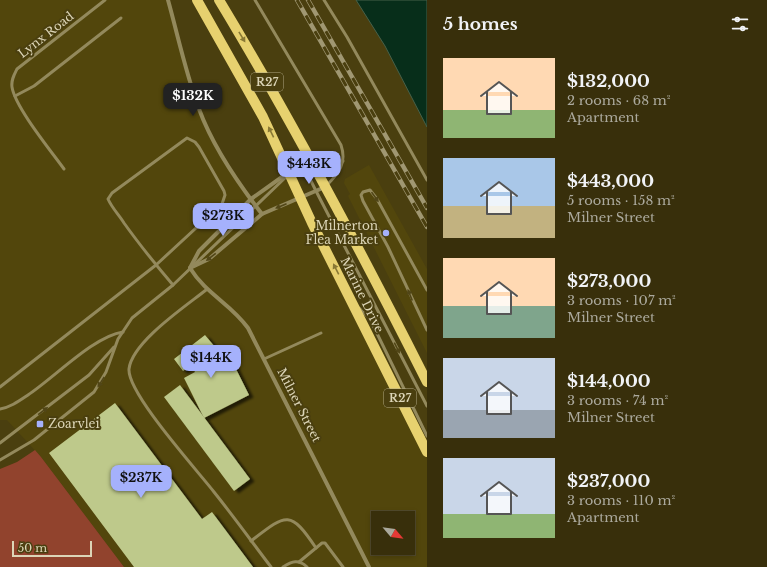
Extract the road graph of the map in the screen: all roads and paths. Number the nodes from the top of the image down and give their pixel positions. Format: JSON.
{"nodes":[{"id":1,"x":105,"y":0,"type":"edge"},
{"id":2,"x":168,"y":0,"type":"edge"},
{"id":3,"x":197,"y":0,"type":"edge"},
{"id":4,"x":219,"y":0,"type":"edge"},
{"id":5,"x":255,"y":0,"type":"edge"},
{"id":6,"x":324,"y":0,"type":"edge"},
{"id":7,"x":121,"y":18,"type":"dead end"},
{"id":8,"x":15,"y":96,"type":"junction"},
{"id":9,"x":343,"y":161,"type":"junction"},
{"id":10,"x":311,"y":162,"type":"junction"},
{"id":11,"x":64,"y":169,"type":"dead end"},
{"id":12,"x":289,"y":173,"type":"junction"},
{"id":13,"x":427,"y":180,"type":"edge"},
{"id":14,"x":320,"y":189,"type":"junction"},
{"id":15,"x":300,"y":198,"type":"junction"},
{"id":16,"x":251,"y":199,"type":"junction"},
{"id":17,"x":256,"y":206,"type":"junction"},
{"id":18,"x":262,"y":214,"type":"junction"},
{"id":19,"x":156,"y":265,"type":"junction"},
{"id":20,"x":190,"y":268,"type":"junction"},
{"id":21,"x":173,"y":285,"type":"junction"},
{"id":22,"x":206,"y":290,"type":"junction"},
{"id":23,"x":427,"y":290,"type":"edge"},
{"id":24,"x":354,"y":304,"type":"junction"},
{"id":25,"x":427,"y":330,"type":"edge"},
{"id":26,"x":123,"y":332,"type":"junction"},
{"id":27,"x":321,"y":333,"type":"dead end"},
{"id":28,"x":115,"y":346,"type":"junction"},
{"id":29,"x":264,"y":359,"type":"junction"},
{"id":30,"x":427,"y":382,"type":"edge"},
{"id":31,"x":0,"y":387,"type":"edge"},
{"id":32,"x":427,"y":406,"type":"edge"},
{"id":33,"x":0,"y":409,"type":"edge"},
{"id":34,"x":427,"y":436,"type":"edge"},
{"id":35,"x":0,"y":443,"type":"edge"},
{"id":36,"x":427,"y":452,"type":"edge"},
{"id":37,"x":0,"y":460,"type":"edge"},
{"id":38,"x":251,"y":541,"type":"junction"},
{"id":39,"x":316,"y":548,"type":"junction"},
{"id":40,"x":299,"y":562,"type":"junction"},
{"id":41,"x":271,"y":567,"type":"edge"},
{"id":42,"x":283,"y":567,"type":"edge"},
{"id":43,"x":307,"y":567,"type":"edge"},
{"id":44,"x":343,"y":567,"type":"edge"},
{"id":45,"x":369,"y":567,"type":"edge"}],
"edges":[{"from":1,"to":8,"type":"lane","name":"Lynx Road"},
{"from":2,"to":16,"type":"street"},
{"from":12,"to":3,"type":"main road","name":"Marine Drive","number":"R27","one_way":true},
{"from":4,"to":10,"type":"main road","name":"Marine Drive","number":"R27","one_way":true},
{"from":5,"to":9,"type":"lane"},
{"from":6,"to":13,"type":"lane"},
{"from":7,"to":8,"type":"lane"},
{"from":8,"to":11,"type":"lane"},
{"from":9,"to":10,"type":"lane"},
{"from":9,"to":14,"type":"lane"},
{"from":10,"to":12,"type":"street"},
{"from":10,"to":14,"type":"main road","name":"Marine Drive","number":"R27"},
{"from":12,"to":15,"type":"main road","name":"Marine Drive","number":"R27"},
{"from":12,"to":16,"type":"street"},
{"from":12,"to":17,"type":"lane"},
{"from":14,"to":15,"type":"street"},
{"from":14,"to":30,"type":"main road","name":"Marine Drive","number":"R27"},
{"from":14,"to":32,"type":"lane","one_way":true},
{"from":15,"to":18,"type":"street","one_way":true},
{"from":24,"to":15,"type":"main road","name":"Marine Drive","number":"R27","one_way":true},
{"from":16,"to":17,"type":"street"},
{"from":16,"to":20,"type":"street"},
{"from":17,"to":18,"type":"street"},
{"from":17,"to":20,"type":"lane"},
{"from":18,"to":20,"type":"street","one_way":true},
{"from":19,"to":19,"type":"lane"},
{"from":19,"to":21,"type":"lane"},
{"from":19,"to":31,"type":"lane"},
{"from":20,"to":21,"type":"lane"},
{"from":20,"to":22,"type":"street","name":"Milner Street"},
{"from":21,"to":26,"type":"lane"},
{"from":22,"to":29,"type":"street","name":"Milner Street"},
{"from":22,"to":38,"type":"lane"},
{"from":25,"to":23,"type":"lane","one_way":true},
{"from":24,"to":34,"type":"lane"},
{"from":24,"to":36,"type":"main road","name":"Marine Drive","number":"R27"},
{"from":26,"to":28,"type":"lane"},
{"from":26,"to":33,"type":"lane"},
{"from":27,"to":29,"type":"lane"},
{"from":35,"to":28,"type":"lane","one_way":true},
{"from":28,"to":37,"type":"lane","one_way":true},
{"from":29,"to":45,"type":"street","name":"Milner Street"},
{"from":38,"to":39,"type":"lane"},
{"from":38,"to":41,"type":"lane"},
{"from":39,"to":40,"type":"lane"},
{"from":39,"to":44,"type":"lane"},
{"from":40,"to":42,"type":"lane"},
{"from":40,"to":43,"type":"lane"}]}
